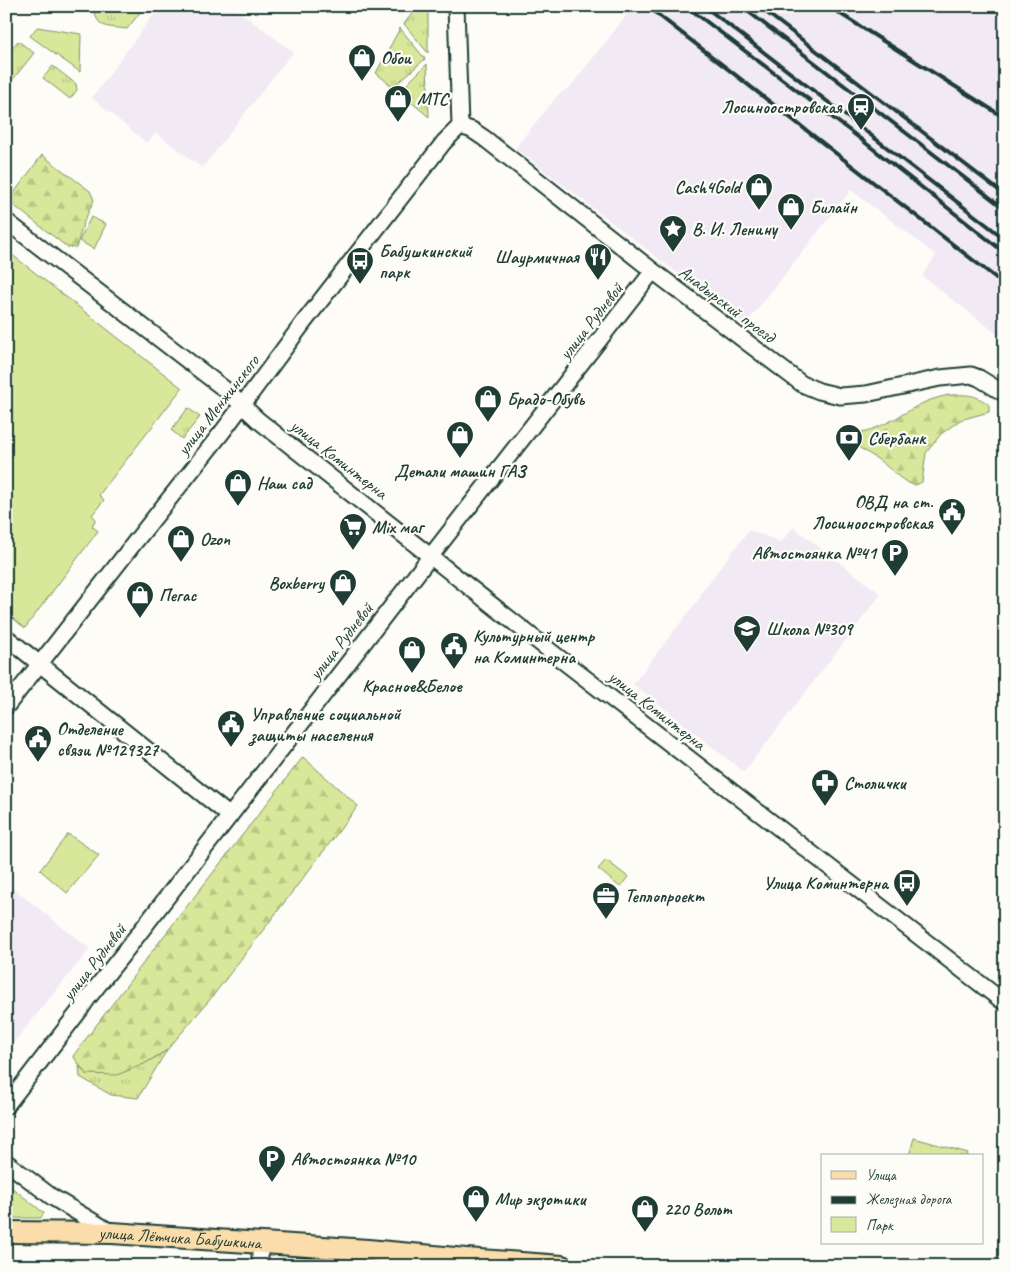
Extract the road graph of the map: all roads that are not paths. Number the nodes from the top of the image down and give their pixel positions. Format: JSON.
{"nodes":[{"id":1,"x":456,"y":6,"type":"edge"},
{"id":2,"x":460,"y":126,"type":"junction"},
{"id":3,"x":6,"y":221,"type":"edge"},
{"id":4,"x":653,"y":271,"type":"junction"},
{"id":5,"x":1005,"y":394,"type":"edge"},
{"id":6,"x":242,"y":406,"type":"junction"},
{"id":7,"x":431,"y":556,"type":"junction"},
{"id":8,"x":6,"y":637,"type":"edge"},
{"id":9,"x":41,"y":663,"type":"junction"},
{"id":10,"x":6,"y":708,"type":"edge"},
{"id":11,"x":230,"y":816,"type":"junction"},
{"id":12,"x":1005,"y":1003,"type":"edge"},
{"id":13,"x":6,"y":1106,"type":"edge"},
{"id":14,"x":6,"y":1162,"type":"edge"},
{"id":15,"x":6,"y":1232,"type":"edge"},
{"id":16,"x":112,"y":1233,"type":"junction"},
{"id":17,"x":260,"y":1244,"type":"junction"},
{"id":18,"x":260,"y":1266,"type":"edge"},
{"id":19,"x":562,"y":1266,"type":"edge"}],
"edges":[{"from":1,"to":2,"type":"street"},
{"from":2,"to":4,"type":"street","name":"Анадырский проезд"},
{"from":2,"to":6,"type":"street","name":"улица Менжинского"},
{"from":3,"to":6,"type":"street","name":"улица Коминтерна"},
{"from":4,"to":5,"type":"street","name":"Анадырский проезд"},
{"from":4,"to":7,"type":"street","name":"улица Рудневой"},
{"from":6,"to":7,"type":"street","name":"улица Коминтерна"},
{"from":6,"to":9,"type":"street","name":"улица Менжинского"},
{"from":7,"to":11,"type":"street","name":"улица Рудневой"},
{"from":7,"to":12,"type":"street","name":"улица Коминтерна"},
{"from":8,"to":9,"type":"street"},
{"from":9,"to":10,"type":"street","name":"улица Менжинского"},
{"from":9,"to":11,"type":"street"},
{"from":11,"to":13,"type":"street","name":"улица Рудневой"},
{"from":14,"to":16,"type":"street"},
{"from":15,"to":16,"type":"main road","name":"улица Лётчика Бабушкина"},
{"from":16,"to":17,"type":"main road","name":"улица Лётчика Бабушкина"},
{"from":17,"to":18,"type":"street"},
{"from":17,"to":19,"type":"main road","name":"улица Лётчика Бабушкина"}]}
